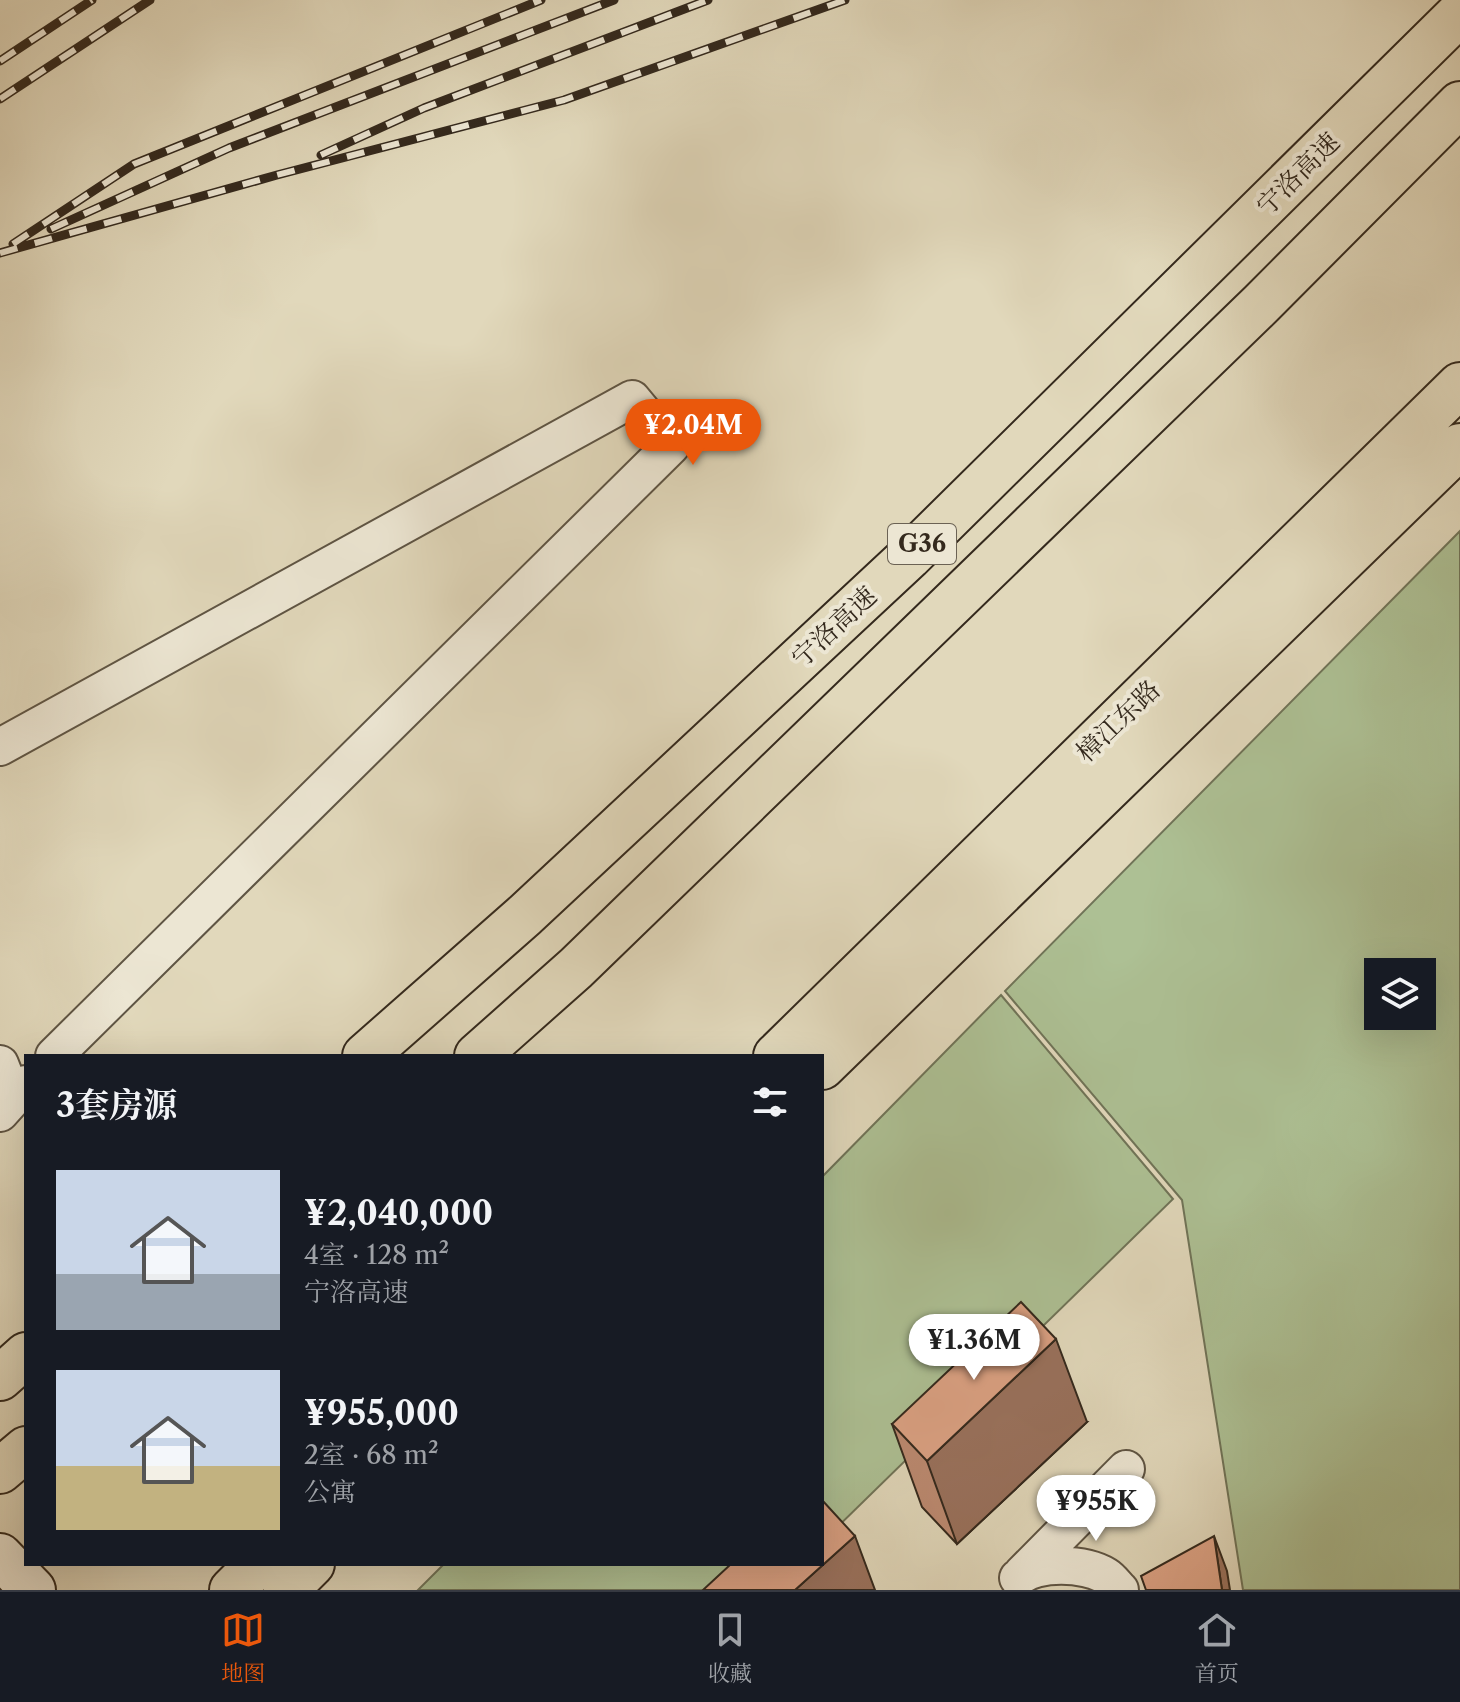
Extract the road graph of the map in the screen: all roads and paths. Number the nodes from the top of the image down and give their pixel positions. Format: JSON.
{"nodes":[{"id":1,"x":1460,"y":13,"type":"edge"},
{"id":2,"x":1460,"y":104,"type":"edge"},
{"id":3,"x":1460,"y":385,"type":"edge"},
{"id":4,"x":1460,"y":446,"type":"edge"},
{"id":5,"x":0,"y":747,"type":"edge"},
{"id":6,"x":56,"y":1054,"type":"edge"},
{"id":7,"x":367,"y":1054,"type":"edge"},
{"id":8,"x":479,"y":1054,"type":"edge"},
{"id":9,"x":778,"y":1054,"type":"edge"},
{"id":10,"x":0,"y":1064,"type":"edge"},
{"id":11,"x":824,"y":1065,"type":"edge"},
{"id":12,"x":13,"y":1098,"type":"edge"},
{"id":13,"x":24,"y":1357,"type":"edge"},
{"id":14,"x":0,"y":1378,"type":"edge"},
{"id":15,"x":24,"y":1451,"type":"edge"},
{"id":16,"x":1126,"y":1469,"type":"dead end"},
{"id":17,"x":0,"y":1471,"type":"edge"},
{"id":18,"x":0,"y":1556,"type":"edge"},
{"id":19,"x":256,"y":1566,"type":"edge"},
{"id":20,"x":310,"y":1566,"type":"edge"},
{"id":21,"x":1014,"y":1582,"type":"edge"},
{"id":22,"x":33,"y":1590,"type":"edge"},
{"id":23,"x":232,"y":1590,"type":"edge"},
{"id":24,"x":286,"y":1590,"type":"edge"},
{"id":25,"x":1120,"y":1590,"type":"edge"}],
"edges":[{"from":1,"to":7,"type":"main road","name":"宁洛高速","number":"G36"},
{"from":2,"to":8,"type":"main road","number":"G36"},
{"from":3,"to":9,"type":"main road","name":"樟江东路"},
{"from":4,"to":11,"type":"main road","name":"樟江东路"},
{"from":5,"to":6,"type":"street"},
{"from":10,"to":12,"type":"street"},
{"from":13,"to":14,"type":"main road"},
{"from":15,"to":17,"type":"main road"},
{"from":16,"to":21,"type":"street"},
{"from":18,"to":22,"type":"main road"},
{"from":19,"to":23,"type":"main road"},
{"from":20,"to":24,"type":"main road"},
{"from":21,"to":25,"type":"street"}]}
